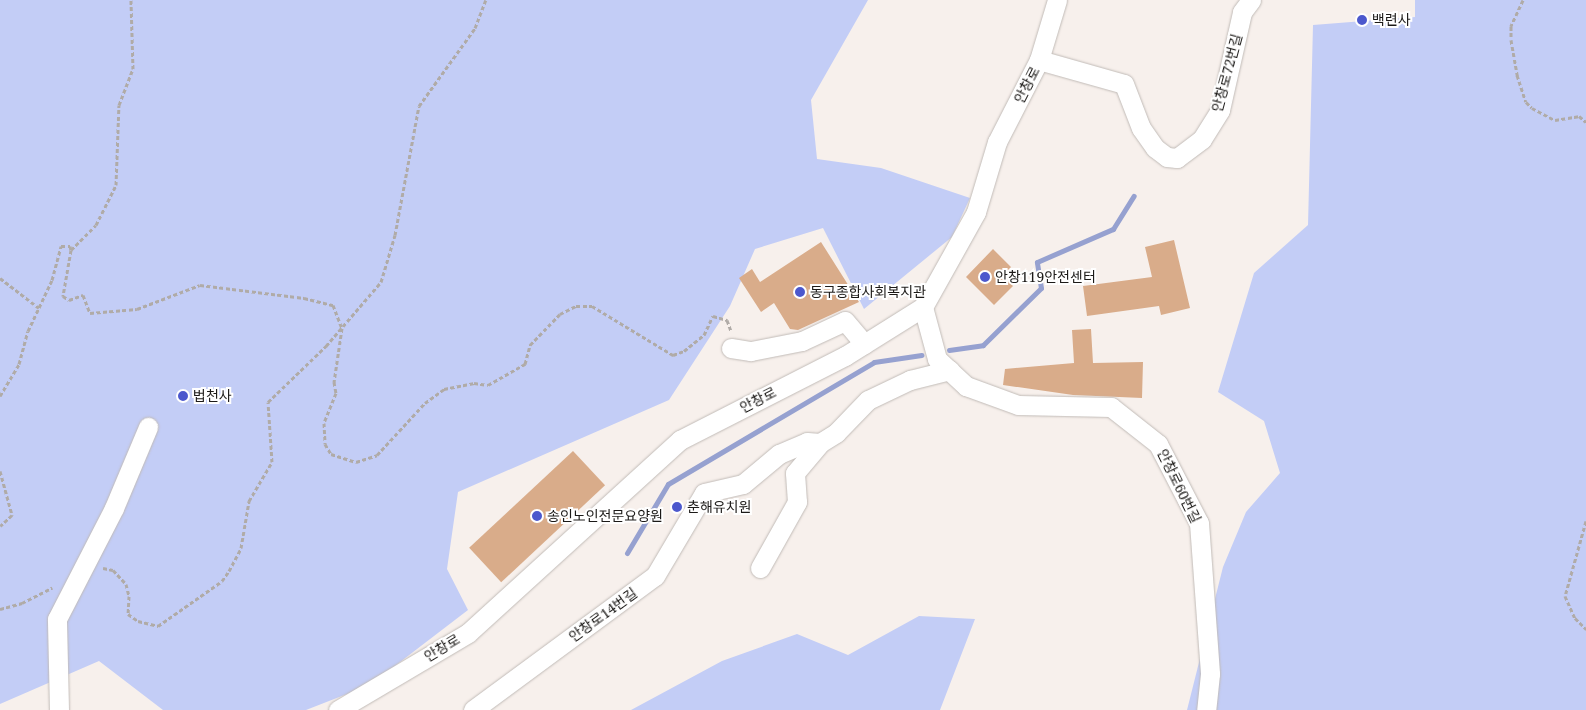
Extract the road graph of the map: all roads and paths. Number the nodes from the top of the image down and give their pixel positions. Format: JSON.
{"nodes":[{"id":1,"x":131,"y":0,"type":"edge"},
{"id":2,"x":486,"y":0,"type":"edge"},
{"id":3,"x":1058,"y":0,"type":"edge"},
{"id":4,"x":1251,"y":0,"type":"edge"},
{"id":5,"x":1523,"y":0,"type":"edge"},
{"id":6,"x":1039,"y":60,"type":"junction"},
{"id":7,"x":1586,"y":122,"type":"edge"},
{"id":8,"x":71,"y":250,"type":"junction"},
{"id":9,"x":0,"y":278,"type":"edge"},
{"id":10,"x":923,"y":307,"type":"junction"},
{"id":11,"x":39,"y":308,"type":"junction"},
{"id":12,"x":342,"y":328,"type":"junction"},
{"id":13,"x":864,"y":344,"type":"junction"},
{"id":14,"x":731,"y":348,"type":"joint"},
{"id":15,"x":950,"y":370,"type":"junction"},
{"id":16,"x":0,"y":394,"type":"edge"},
{"id":17,"x":148,"y":426,"type":"dead end"},
{"id":18,"x":820,"y":443,"type":"junction"},
{"id":19,"x":0,"y":471,"type":"edge"},
{"id":20,"x":1586,"y":522,"type":"edge"},
{"id":21,"x":0,"y":526,"type":"edge"},
{"id":22,"x":760,"y":568,"type":"dead end"},
{"id":23,"x":82,"y":571,"type":"junction"},
{"id":24,"x":56,"y":586,"type":"dead end"},
{"id":25,"x":0,"y":609,"type":"edge"},
{"id":26,"x":1586,"y":629,"type":"edge"},
{"id":27,"x":342,"y":709,"type":"edge"},
{"id":28,"x":59,"y":710,"type":"edge"},
{"id":29,"x":473,"y":710,"type":"edge"},
{"id":30,"x":1206,"y":710,"type":"edge"}],
"edges":[{"from":1,"to":8,"type":"path"},
{"from":2,"to":12,"type":"path"},
{"from":3,"to":6,"type":"street","name":"안창로"},
{"from":4,"to":6,"type":"street","name":"안창로72번길"},
{"from":5,"to":7,"type":"path"},
{"from":6,"to":10,"type":"street","name":"안창로"},
{"from":8,"to":11,"type":"path"},
{"from":8,"to":12,"type":"path"},
{"from":9,"to":11,"type":"path"},
{"from":10,"to":13,"type":"street","name":"안창로"},
{"from":10,"to":15,"type":"street","name":"안창로60번길"},
{"from":11,"to":16,"type":"path"},
{"from":12,"to":14,"type":"path"},
{"from":12,"to":23,"type":"path"},
{"from":13,"to":14,"type":"street"},
{"from":13,"to":27,"type":"street","name":"안창로"},
{"from":15,"to":18,"type":"street"},
{"from":15,"to":30,"type":"street","name":"안창로60번길"},
{"from":17,"to":23,"type":"street"},
{"from":18,"to":22,"type":"street"},
{"from":18,"to":29,"type":"street","name":"안창로14번길"},
{"from":19,"to":21,"type":"path"},
{"from":20,"to":26,"type":"path"},
{"from":23,"to":28,"type":"street"},
{"from":24,"to":25,"type":"path"}]}
